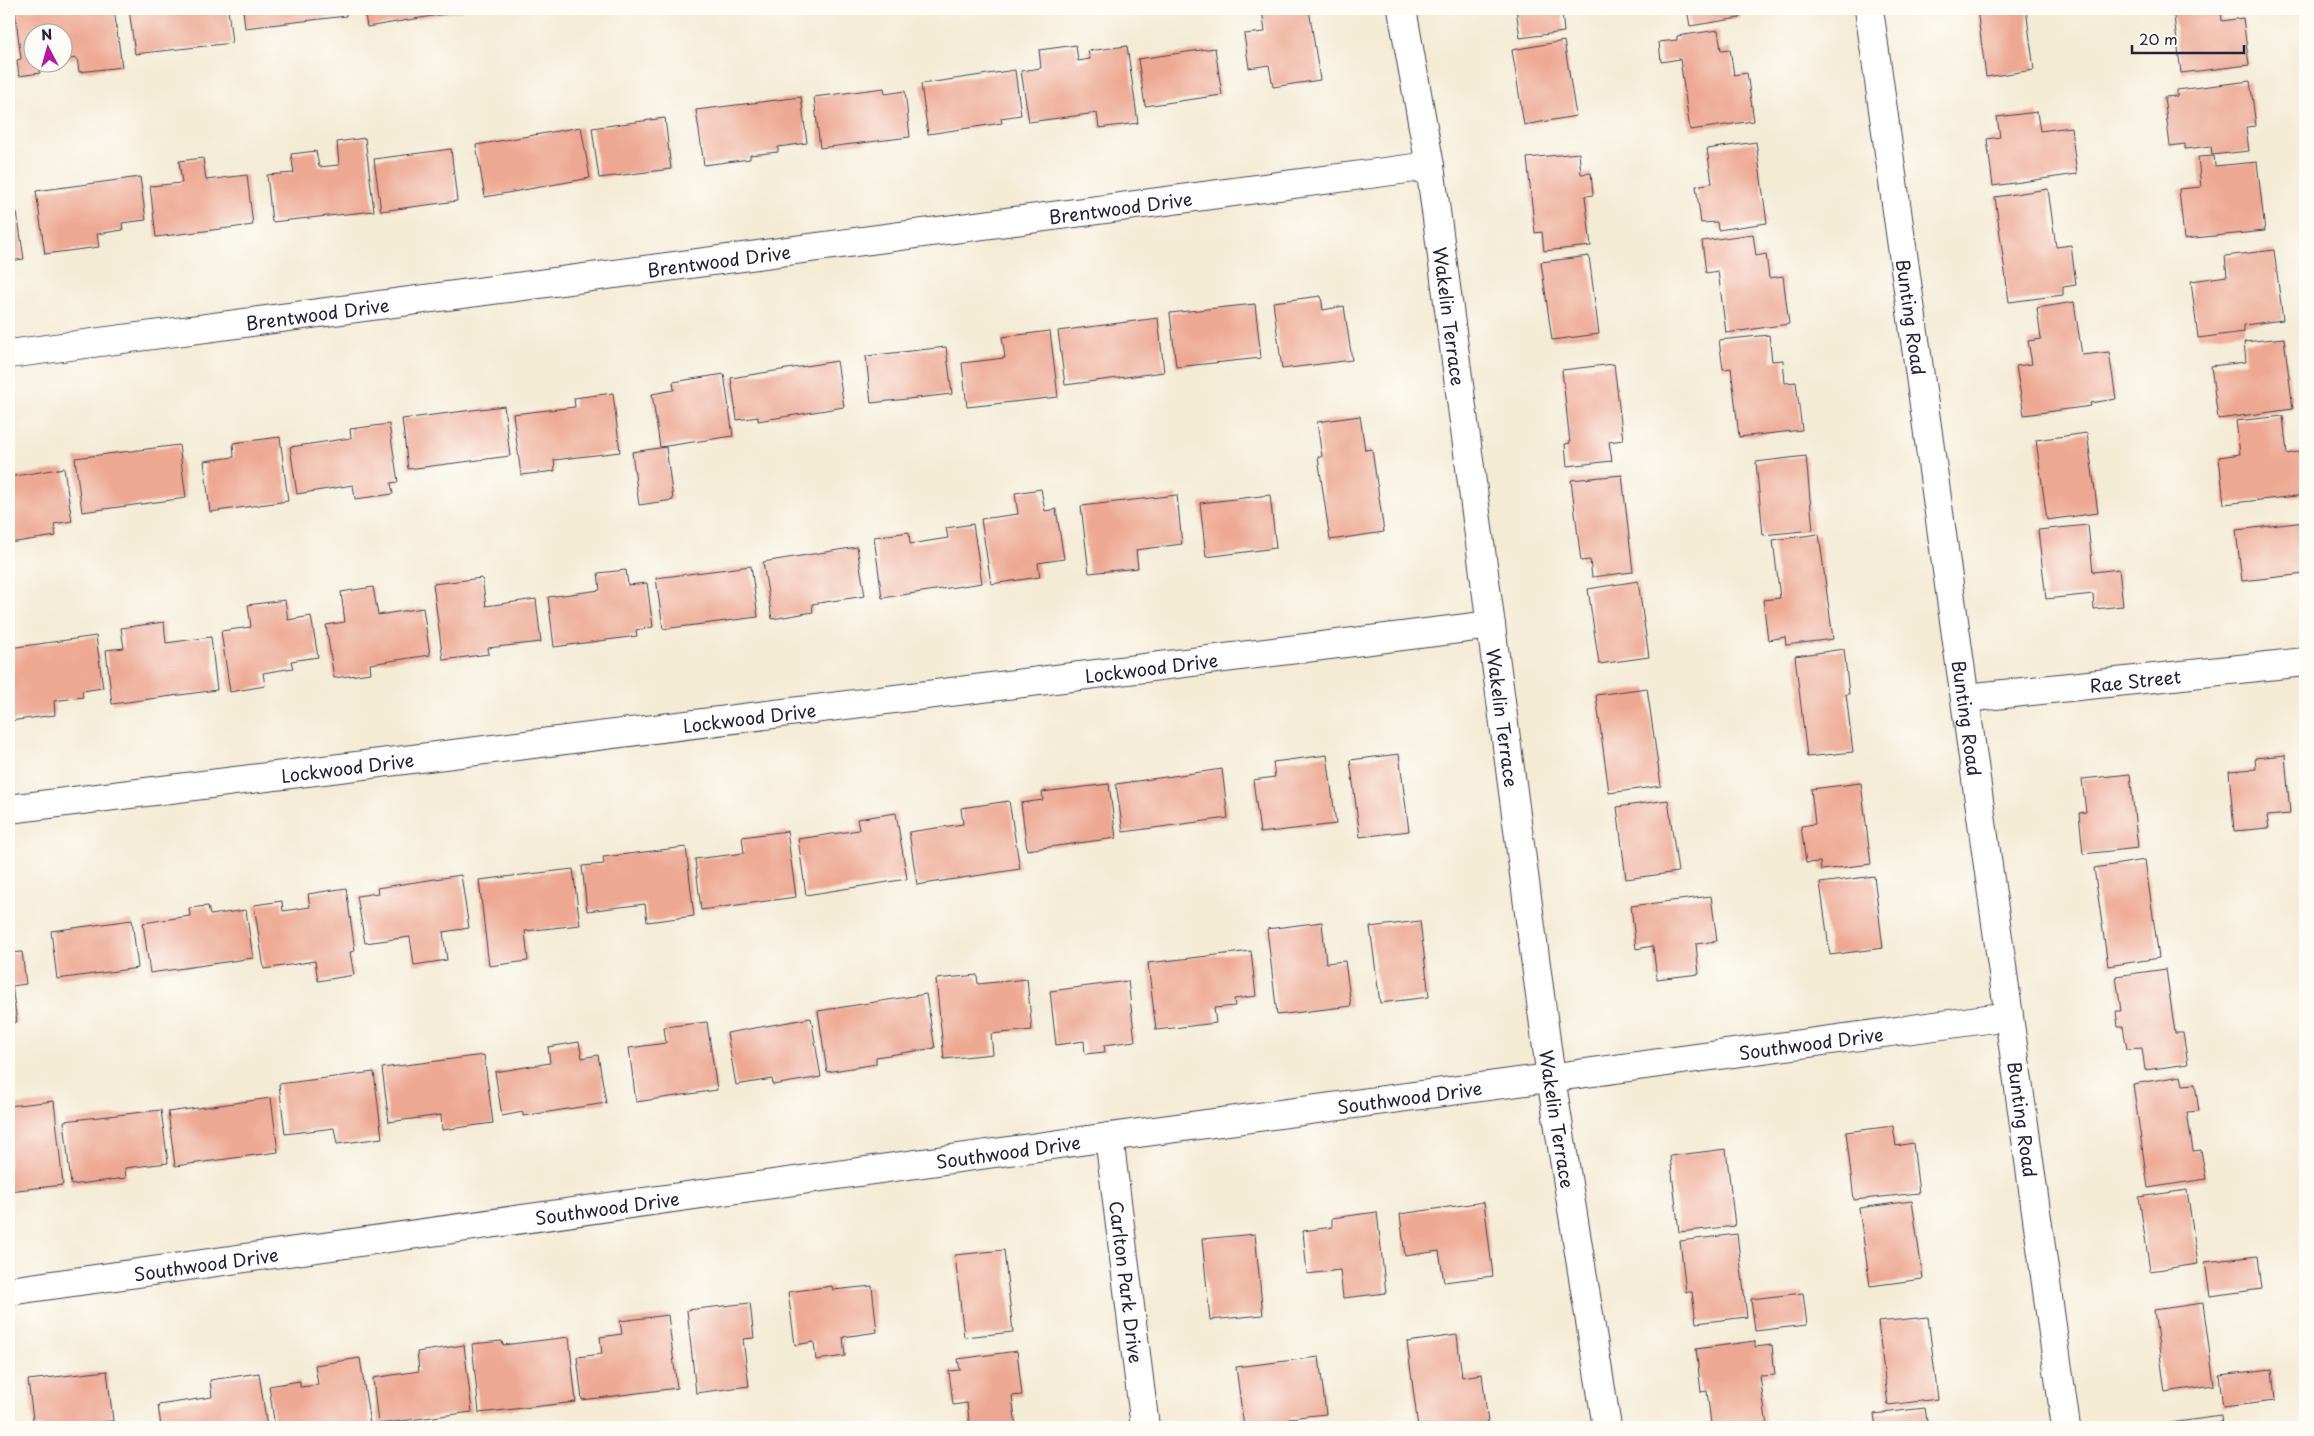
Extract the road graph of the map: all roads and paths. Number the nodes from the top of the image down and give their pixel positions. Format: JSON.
{"nodes":[{"id":1,"x":1402,"y":9,"type":"edge"},
{"id":2,"x":1870,"y":9,"type":"edge"},
{"id":3,"x":1430,"y":166,"type":"junction"},
{"id":4,"x":9,"y":354,"type":"edge"},
{"id":5,"x":1491,"y":625,"type":"junction"},
{"id":6,"x":2305,"y":662,"type":"edge"},
{"id":7,"x":1966,"y":698,"type":"junction"},
{"id":8,"x":9,"y":810,"type":"edge"},
{"id":9,"x":2009,"y":1016,"type":"junction"},
{"id":10,"x":1551,"y":1078,"type":"junction"},
{"id":11,"x":1110,"y":1137,"type":"junction"},
{"id":12,"x":9,"y":1291,"type":"edge"},
{"id":13,"x":1146,"y":1427,"type":"edge"},
{"id":14,"x":1607,"y":1427,"type":"edge"},
{"id":15,"x":2066,"y":1427,"type":"edge"}],
"edges":[{"from":1,"to":3,"type":"street","name":"Wakelin Terrace"},
{"from":2,"to":7,"type":"street","name":"Bunting Road"},
{"from":3,"to":4,"type":"street","name":"Brentwood Drive"},
{"from":3,"to":5,"type":"street","name":"Wakelin Terrace"},
{"from":5,"to":8,"type":"street","name":"Lockwood Drive"},
{"from":5,"to":10,"type":"street","name":"Wakelin Terrace"},
{"from":6,"to":7,"type":"street","name":"Rae Street"},
{"from":7,"to":9,"type":"street","name":"Bunting Road"},
{"from":9,"to":10,"type":"street","name":"Southwood Drive"},
{"from":9,"to":15,"type":"street","name":"Bunting Road"},
{"from":10,"to":11,"type":"street","name":"Southwood Drive"},
{"from":10,"to":14,"type":"street","name":"Wakelin Terrace"},
{"from":11,"to":12,"type":"street","name":"Southwood Drive"},
{"from":11,"to":13,"type":"street","name":"Carlton Park Drive"}]}
